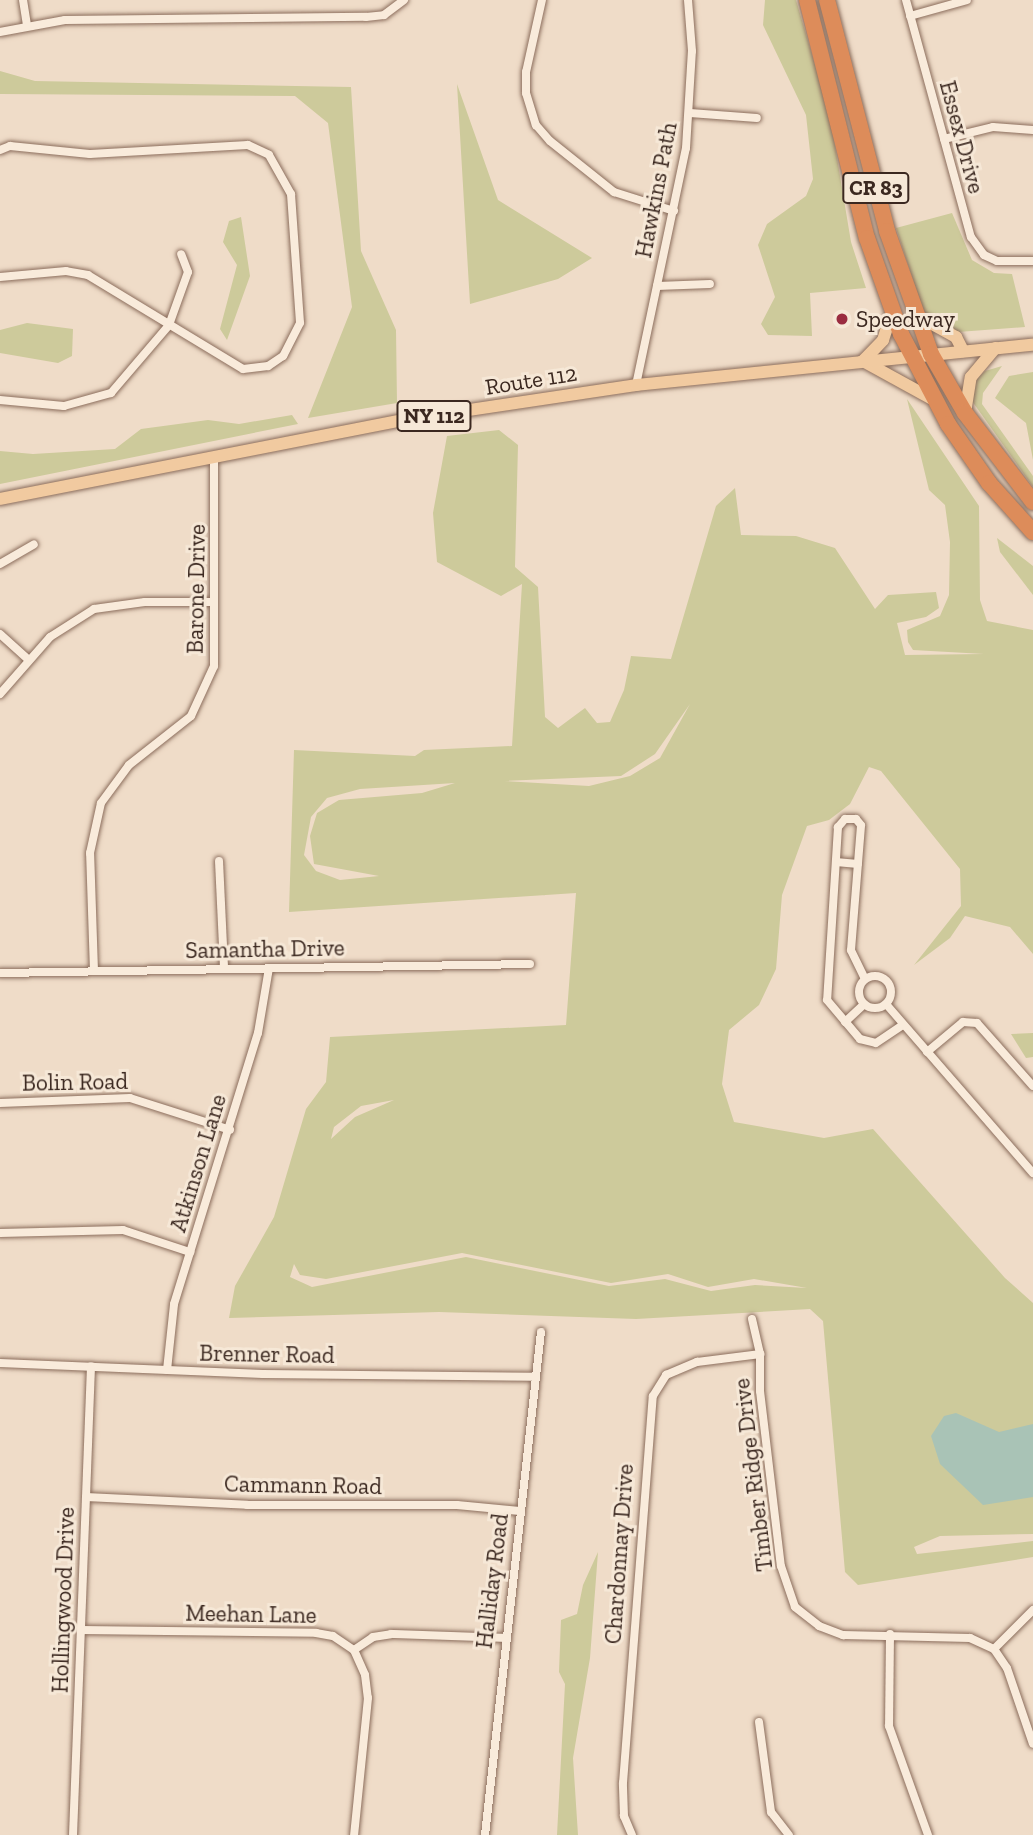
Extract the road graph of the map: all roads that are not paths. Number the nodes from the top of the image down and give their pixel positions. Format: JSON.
{"nodes":[{"id":1,"x":23,"y":0,"type":"edge"},
{"id":2,"x":404,"y":0,"type":"edge"},
{"id":3,"x":542,"y":0,"type":"edge"},
{"id":4,"x":688,"y":0,"type":"edge"},
{"id":5,"x":807,"y":0,"type":"edge"},
{"id":6,"x":827,"y":0,"type":"edge"},
{"id":7,"x":905,"y":0,"type":"edge"},
{"id":8,"x":967,"y":0,"type":"edge"},
{"id":9,"x":910,"y":16,"type":"junction"},
{"id":10,"x":27,"y":26,"type":"junction"},
{"id":11,"x":0,"y":32,"type":"edge"},
{"id":12,"x":690,"y":113,"type":"junction"},
{"id":13,"x":757,"y":118,"type":"dead end"},
{"id":14,"x":1033,"y":130,"type":"edge"},
{"id":15,"x":944,"y":139,"type":"junction"},
{"id":16,"x":0,"y":150,"type":"edge"},
{"id":17,"x":674,"y":211,"type":"junction"},
{"id":18,"x":181,"y":254,"type":"dead end"},
{"id":19,"x":1033,"y":261,"type":"edge"},
{"id":20,"x":0,"y":278,"type":"edge"},
{"id":21,"x":710,"y":284,"type":"dead end"},
{"id":22,"x":657,"y":286,"type":"junction"},
{"id":23,"x":892,"y":312,"type":"junction"},
{"id":24,"x":916,"y":315,"type":"junction"},
{"id":25,"x":169,"y":325,"type":"junction"},
{"id":26,"x":1033,"y":345,"type":"edge"},
{"id":27,"x":995,"y":348,"type":"junction"},
{"id":28,"x":963,"y":351,"type":"junction"},
{"id":29,"x":931,"y":354,"type":"junction"},
{"id":30,"x":912,"y":356,"type":"junction"},
{"id":31,"x":863,"y":361,"type":"junction"},
{"id":32,"x":636,"y":385,"type":"junction"},
{"id":33,"x":0,"y":400,"type":"edge"},
{"id":34,"x":934,"y":400,"type":"junction"},
{"id":35,"x":965,"y":413,"type":"junction"},
{"id":36,"x":214,"y":457,"type":"junction"},
{"id":37,"x":0,"y":499,"type":"edge"},
{"id":38,"x":1033,"y":502,"type":"edge"},
{"id":39,"x":1033,"y":532,"type":"edge"},
{"id":40,"x":34,"y":544,"type":"dead end"},
{"id":41,"x":0,"y":564,"type":"edge"},
{"id":42,"x":214,"y":602,"type":"junction"},
{"id":43,"x":0,"y":634,"type":"edge"},
{"id":44,"x":28,"y":659,"type":"junction"},
{"id":45,"x":0,"y":694,"type":"edge"},
{"id":46,"x":219,"y":861,"type":"dead end"},
{"id":47,"x":835,"y":862,"type":"junction"},
{"id":48,"x":858,"y":864,"type":"junction"},
{"id":49,"x":530,"y":964,"type":"dead end"},
{"id":50,"x":269,"y":968,"type":"junction"},
{"id":51,"x":224,"y":969,"type":"junction"},
{"id":52,"x":94,"y":971,"type":"junction"},
{"id":53,"x":0,"y":973,"type":"edge"},
{"id":54,"x":865,"y":979,"type":"junction"},
{"id":55,"x":864,"y":1004,"type":"junction"},
{"id":56,"x":886,"y":1004,"type":"junction"},
{"id":57,"x":845,"y":1022,"type":"junction"},
{"id":58,"x":903,"y":1025,"type":"junction"},
{"id":59,"x":927,"y":1052,"type":"junction"},
{"id":60,"x":1033,"y":1086,"type":"edge"},
{"id":61,"x":0,"y":1103,"type":"edge"},
{"id":62,"x":230,"y":1130,"type":"junction"},
{"id":63,"x":1033,"y":1173,"type":"edge"},
{"id":64,"x":0,"y":1233,"type":"edge"},
{"id":65,"x":190,"y":1252,"type":"junction"},
{"id":66,"x":752,"y":1319,"type":"dead end"},
{"id":67,"x":541,"y":1332,"type":"dead end"},
{"id":68,"x":760,"y":1354,"type":"junction"},
{"id":69,"x":0,"y":1363,"type":"edge"},
{"id":70,"x":91,"y":1366,"type":"junction"},
{"id":71,"x":167,"y":1370,"type":"junction"},
{"id":72,"x":533,"y":1377,"type":"junction"},
{"id":73,"x":86,"y":1497,"type":"junction"},
{"id":74,"x":520,"y":1511,"type":"junction"},
{"id":75,"x":1033,"y":1610,"type":"edge"},
{"id":76,"x":81,"y":1630,"type":"junction"},
{"id":77,"x":890,"y":1634,"type":"junction"},
{"id":78,"x":504,"y":1638,"type":"junction"},
{"id":79,"x":994,"y":1649,"type":"junction"},
{"id":80,"x":354,"y":1650,"type":"junction"},
{"id":81,"x":759,"y":1722,"type":"dead end"},
{"id":82,"x":1033,"y":1744,"type":"edge"},
{"id":83,"x":73,"y":1835,"type":"edge"},
{"id":84,"x":354,"y":1835,"type":"edge"},
{"id":85,"x":485,"y":1835,"type":"edge"},
{"id":86,"x":632,"y":1835,"type":"edge"},
{"id":87,"x":789,"y":1835,"type":"edge"},
{"id":88,"x":928,"y":1835,"type":"edge"}],
"edges":[{"from":1,"to":10,"type":"street"},
{"from":2,"to":10,"type":"street"},
{"from":3,"to":17,"type":"street"},
{"from":4,"to":12,"type":"street","name":"Hawkins Path"},
{"from":5,"to":23,"type":"highway","number":"CR 83"},
{"from":6,"to":24,"type":"highway","number":"CR 83"},
{"from":7,"to":9,"type":"street","name":"Essex Drive"},
{"from":8,"to":9,"type":"street"},
{"from":9,"to":15,"type":"street","name":"Essex Drive"},
{"from":10,"to":11,"type":"street"},
{"from":12,"to":13,"type":"street"},
{"from":12,"to":17,"type":"street","name":"Hawkins Path"},
{"from":14,"to":15,"type":"street"},
{"from":15,"to":19,"type":"street","name":"Essex Drive"},
{"from":16,"to":25,"type":"street"},
{"from":17,"to":22,"type":"street","name":"Hawkins Path"},
{"from":18,"to":25,"type":"street"},
{"from":20,"to":25,"type":"street"},
{"from":21,"to":22,"type":"street"},
{"from":22,"to":32,"type":"street","name":"Hawkins Path"},
{"from":23,"to":30,"type":"highway","number":"CR 83"},
{"from":23,"to":31,"type":"main road"},
{"from":24,"to":28,"type":"main road"},
{"from":24,"to":29,"type":"highway","number":"CR 83"},
{"from":25,"to":33,"type":"street"},
{"from":26,"to":27,"type":"main road","name":"Route 112","number":"NY 112"},
{"from":27,"to":28,"type":"main road","name":"Route 112","number":"NY 112"},
{"from":27,"to":35,"type":"main road"},
{"from":28,"to":29,"type":"main road","name":"Route 112","number":"NY 112"},
{"from":29,"to":30,"type":"main road","name":"Route 112","number":"NY 112"},
{"from":29,"to":35,"type":"highway","number":"CR 83"},
{"from":30,"to":31,"type":"main road","name":"Route 112","number":"NY 112"},
{"from":30,"to":34,"type":"highway","number":"CR 83"},
{"from":31,"to":32,"type":"main road","name":"Route 112","number":"NY 112"},
{"from":31,"to":34,"type":"main road"},
{"from":32,"to":36,"type":"main road","name":"Route 112","number":"NY 112"},
{"from":34,"to":39,"type":"highway","number":"CR 83"},
{"from":35,"to":38,"type":"highway","number":"CR 83"},
{"from":36,"to":37,"type":"main road","name":"Route 112","number":"NY 112"},
{"from":36,"to":42,"type":"street","name":"Barone Drive"},
{"from":40,"to":41,"type":"street"},
{"from":42,"to":44,"type":"street"},
{"from":42,"to":52,"type":"street","name":"Barone Drive"},
{"from":43,"to":44,"type":"street"},
{"from":44,"to":45,"type":"street"},
{"from":46,"to":51,"type":"street"},
{"from":47,"to":48,"type":"street"},
{"from":47,"to":48,"type":"street"},
{"from":47,"to":57,"type":"street"},
{"from":48,"to":54,"type":"street"},
{"from":49,"to":50,"type":"street","name":"Samantha Drive"},
{"from":50,"to":51,"type":"street","name":"Samantha Drive"},
{"from":50,"to":62,"type":"street","name":"Atkinson Lane"},
{"from":51,"to":52,"type":"street","name":"Samantha Drive"},
{"from":52,"to":53,"type":"street","name":"Samantha Drive"},
{"from":54,"to":55,"type":"street"},
{"from":54,"to":56,"type":"street"},
{"from":55,"to":56,"type":"street"},
{"from":55,"to":57,"type":"street"},
{"from":56,"to":58,"type":"street"},
{"from":57,"to":58,"type":"street"},
{"from":58,"to":59,"type":"street"},
{"from":59,"to":60,"type":"street"},
{"from":59,"to":63,"type":"street"},
{"from":61,"to":62,"type":"street","name":"Bolin Road"},
{"from":62,"to":65,"type":"street","name":"Atkinson Lane"},
{"from":64,"to":65,"type":"street"},
{"from":65,"to":71,"type":"street","name":"Atkinson Lane"},
{"from":66,"to":68,"type":"street","name":"Timber Ridge Drive"},
{"from":67,"to":72,"type":"street","name":"Halliday Road"},
{"from":68,"to":77,"type":"street","name":"Timber Ridge Drive"},
{"from":68,"to":86,"type":"street","name":"Chardonnay Drive"},
{"from":69,"to":70,"type":"street","name":"Brenner Road"},
{"from":70,"to":71,"type":"street","name":"Brenner Road"},
{"from":70,"to":73,"type":"street","name":"Hollingwood Drive"},
{"from":71,"to":72,"type":"street","name":"Brenner Road"},
{"from":72,"to":74,"type":"street","name":"Halliday Road"},
{"from":73,"to":74,"type":"street","name":"Cammann Road"},
{"from":73,"to":76,"type":"street","name":"Hollingwood Drive"},
{"from":74,"to":78,"type":"street","name":"Halliday Road"},
{"from":75,"to":79,"type":"street"},
{"from":76,"to":80,"type":"street","name":"Meehan Lane"},
{"from":76,"to":83,"type":"street","name":"Hollingwood Drive"},
{"from":77,"to":79,"type":"street","name":"Timber Ridge Drive"},
{"from":77,"to":88,"type":"street"},
{"from":78,"to":80,"type":"street"},
{"from":78,"to":85,"type":"street","name":"Halliday Road"},
{"from":79,"to":82,"type":"street"},
{"from":80,"to":84,"type":"street"},
{"from":81,"to":87,"type":"street"}]}
